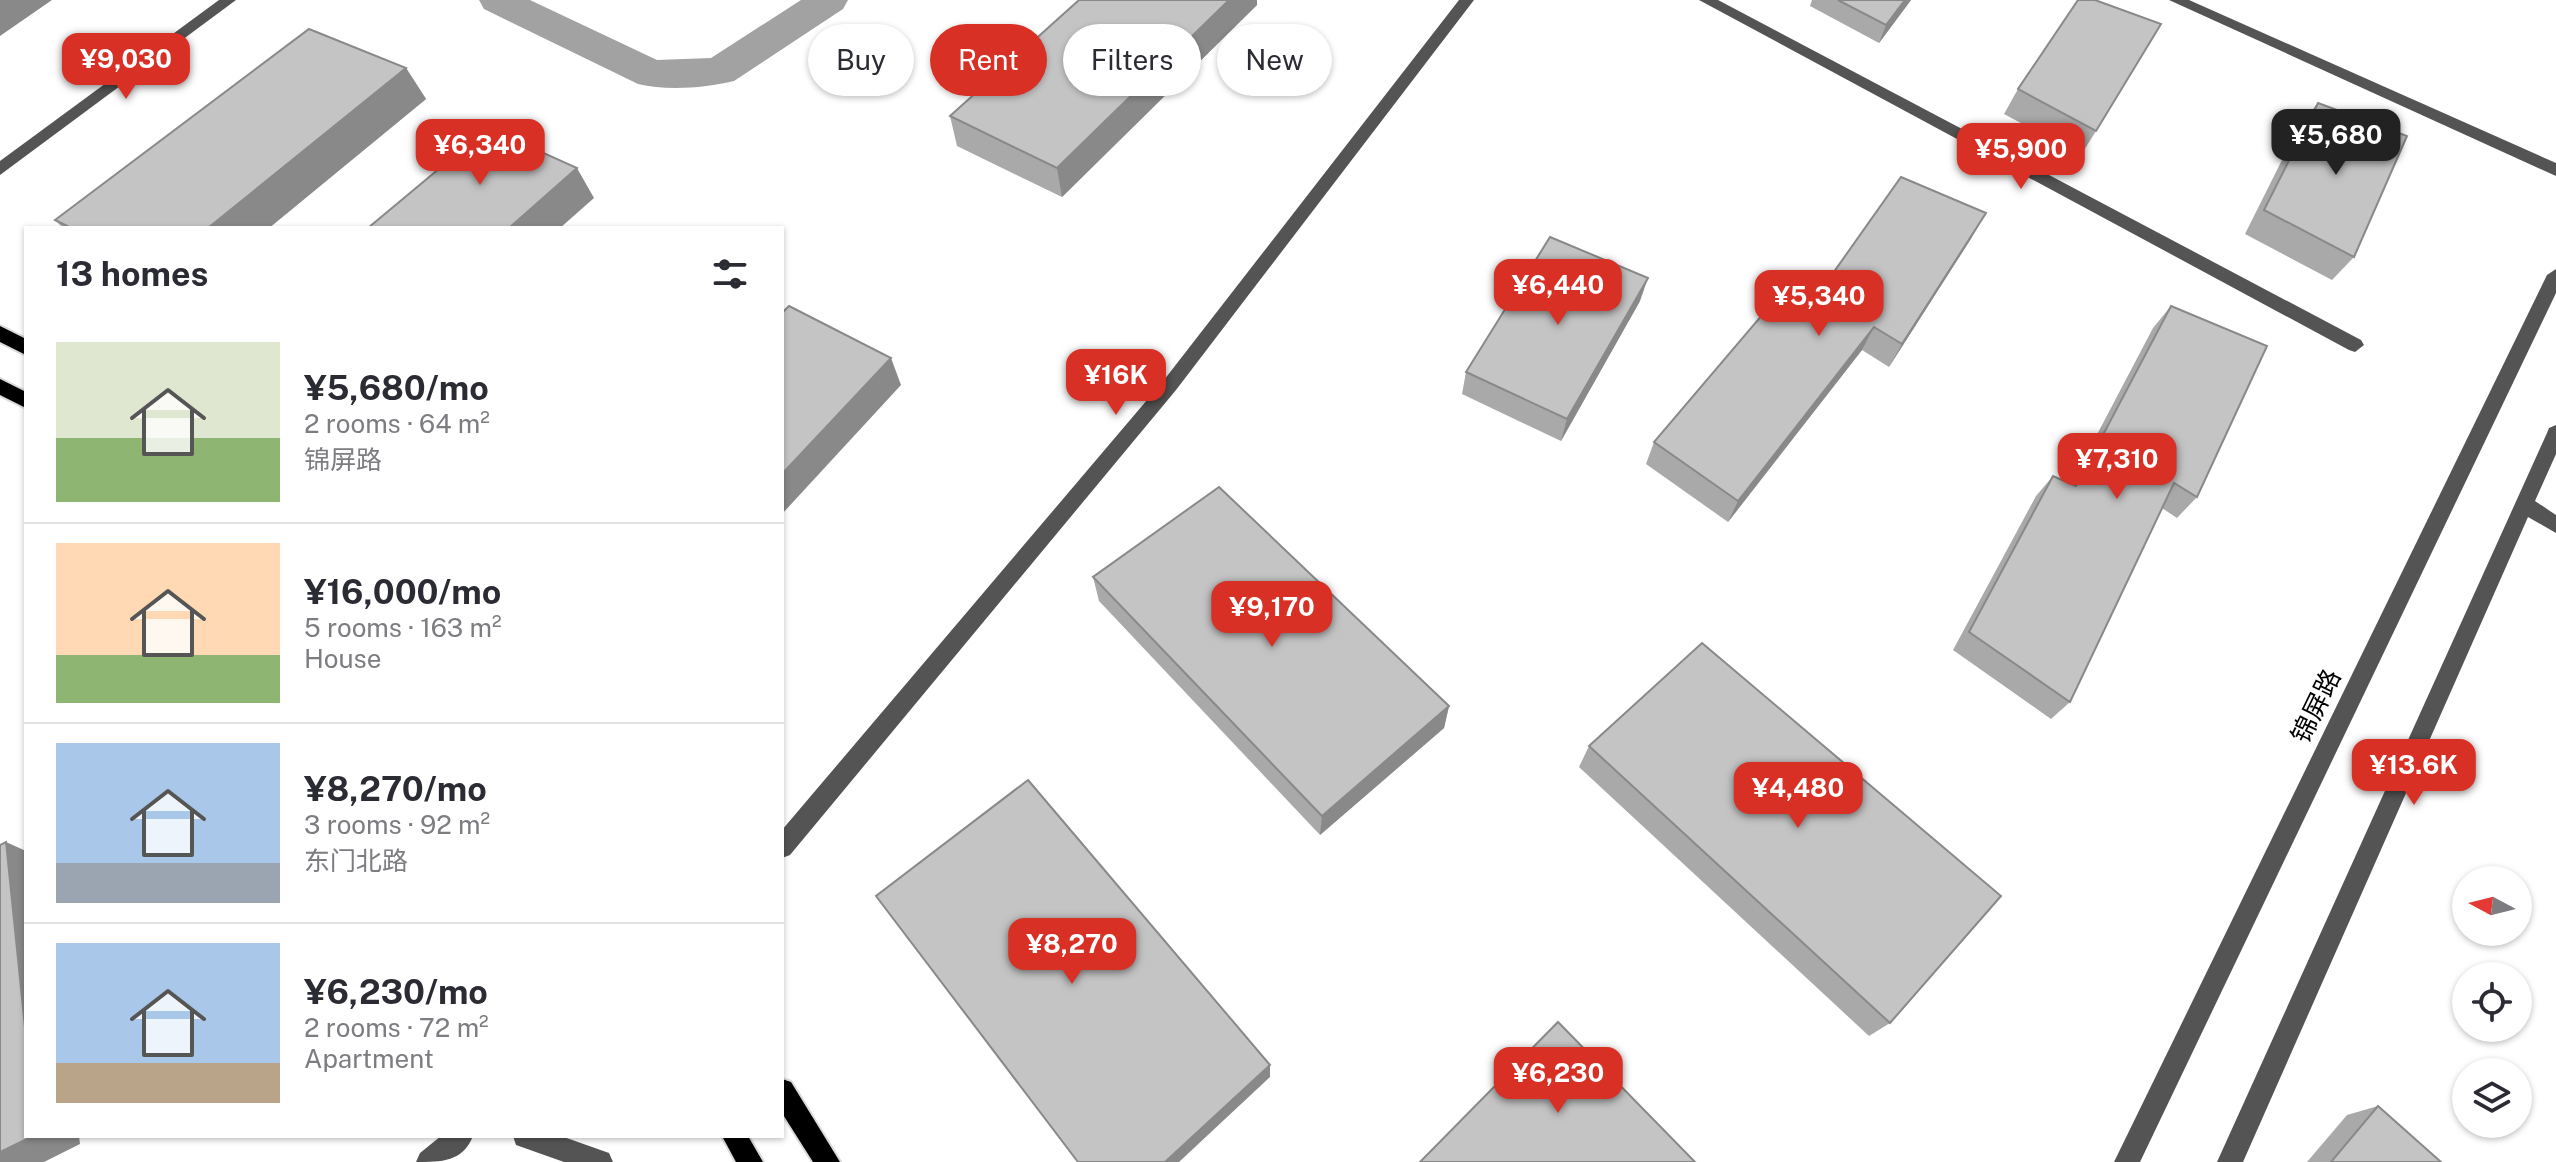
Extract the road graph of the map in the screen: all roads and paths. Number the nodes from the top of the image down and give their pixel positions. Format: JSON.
{"nodes":[{"id":1,"x":229,"y":0,"type":"edge"},
{"id":2,"x":1467,"y":0,"type":"edge"},
{"id":3,"x":1706,"y":0,"type":"edge"},
{"id":4,"x":2176,"y":0,"type":"edge"},
{"id":5,"x":0,"y":169,"type":"edge"},
{"id":6,"x":2556,"y":170,"type":"edge"},
{"id":7,"x":2556,"y":275,"type":"edge"},
{"id":8,"x":0,"y":333,"type":"edge"},
{"id":9,"x":2355,"y":345,"type":"dead end"},
{"id":10,"x":24,"y":347,"type":"edge"},
{"id":11,"x":0,"y":386,"type":"edge"},
{"id":12,"x":24,"y":400,"type":"edge"},
{"id":13,"x":2556,"y":433,"type":"edge"},
{"id":14,"x":2524,"y":504,"type":"junction"},
{"id":15,"x":2556,"y":525,"type":"edge"},
{"id":16,"x":784,"y":845,"type":"edge"},
{"id":17,"x":784,"y":1094,"type":"edge"},
{"id":18,"x":459,"y":1138,"type":"edge"},
{"id":19,"x":531,"y":1138,"type":"edge"},
{"id":20,"x":735,"y":1138,"type":"edge"},
{"id":21,"x":429,"y":1162,"type":"edge"},
{"id":22,"x":600,"y":1162,"type":"edge"},
{"id":23,"x":750,"y":1162,"type":"edge"},
{"id":24,"x":827,"y":1162,"type":"edge"},
{"id":25,"x":2127,"y":1162,"type":"edge"},
{"id":26,"x":2230,"y":1162,"type":"edge"}],
"edges":[{"from":1,"to":5,"type":"street"},
{"from":2,"to":16,"type":"street"},
{"from":3,"to":9,"type":"street"},
{"from":4,"to":6,"type":"street"},
{"from":7,"to":25,"type":"street","name":"锦屏路"},
{"from":8,"to":10,"type":"main road"},
{"from":11,"to":12,"type":"main road"},
{"from":13,"to":14,"type":"street"},
{"from":14,"to":15,"type":"street"},
{"from":14,"to":26,"type":"street"},
{"from":17,"to":24,"type":"main road"},
{"from":18,"to":21,"type":"street"},
{"from":19,"to":22,"type":"street"},
{"from":20,"to":23,"type":"main road"}]}
